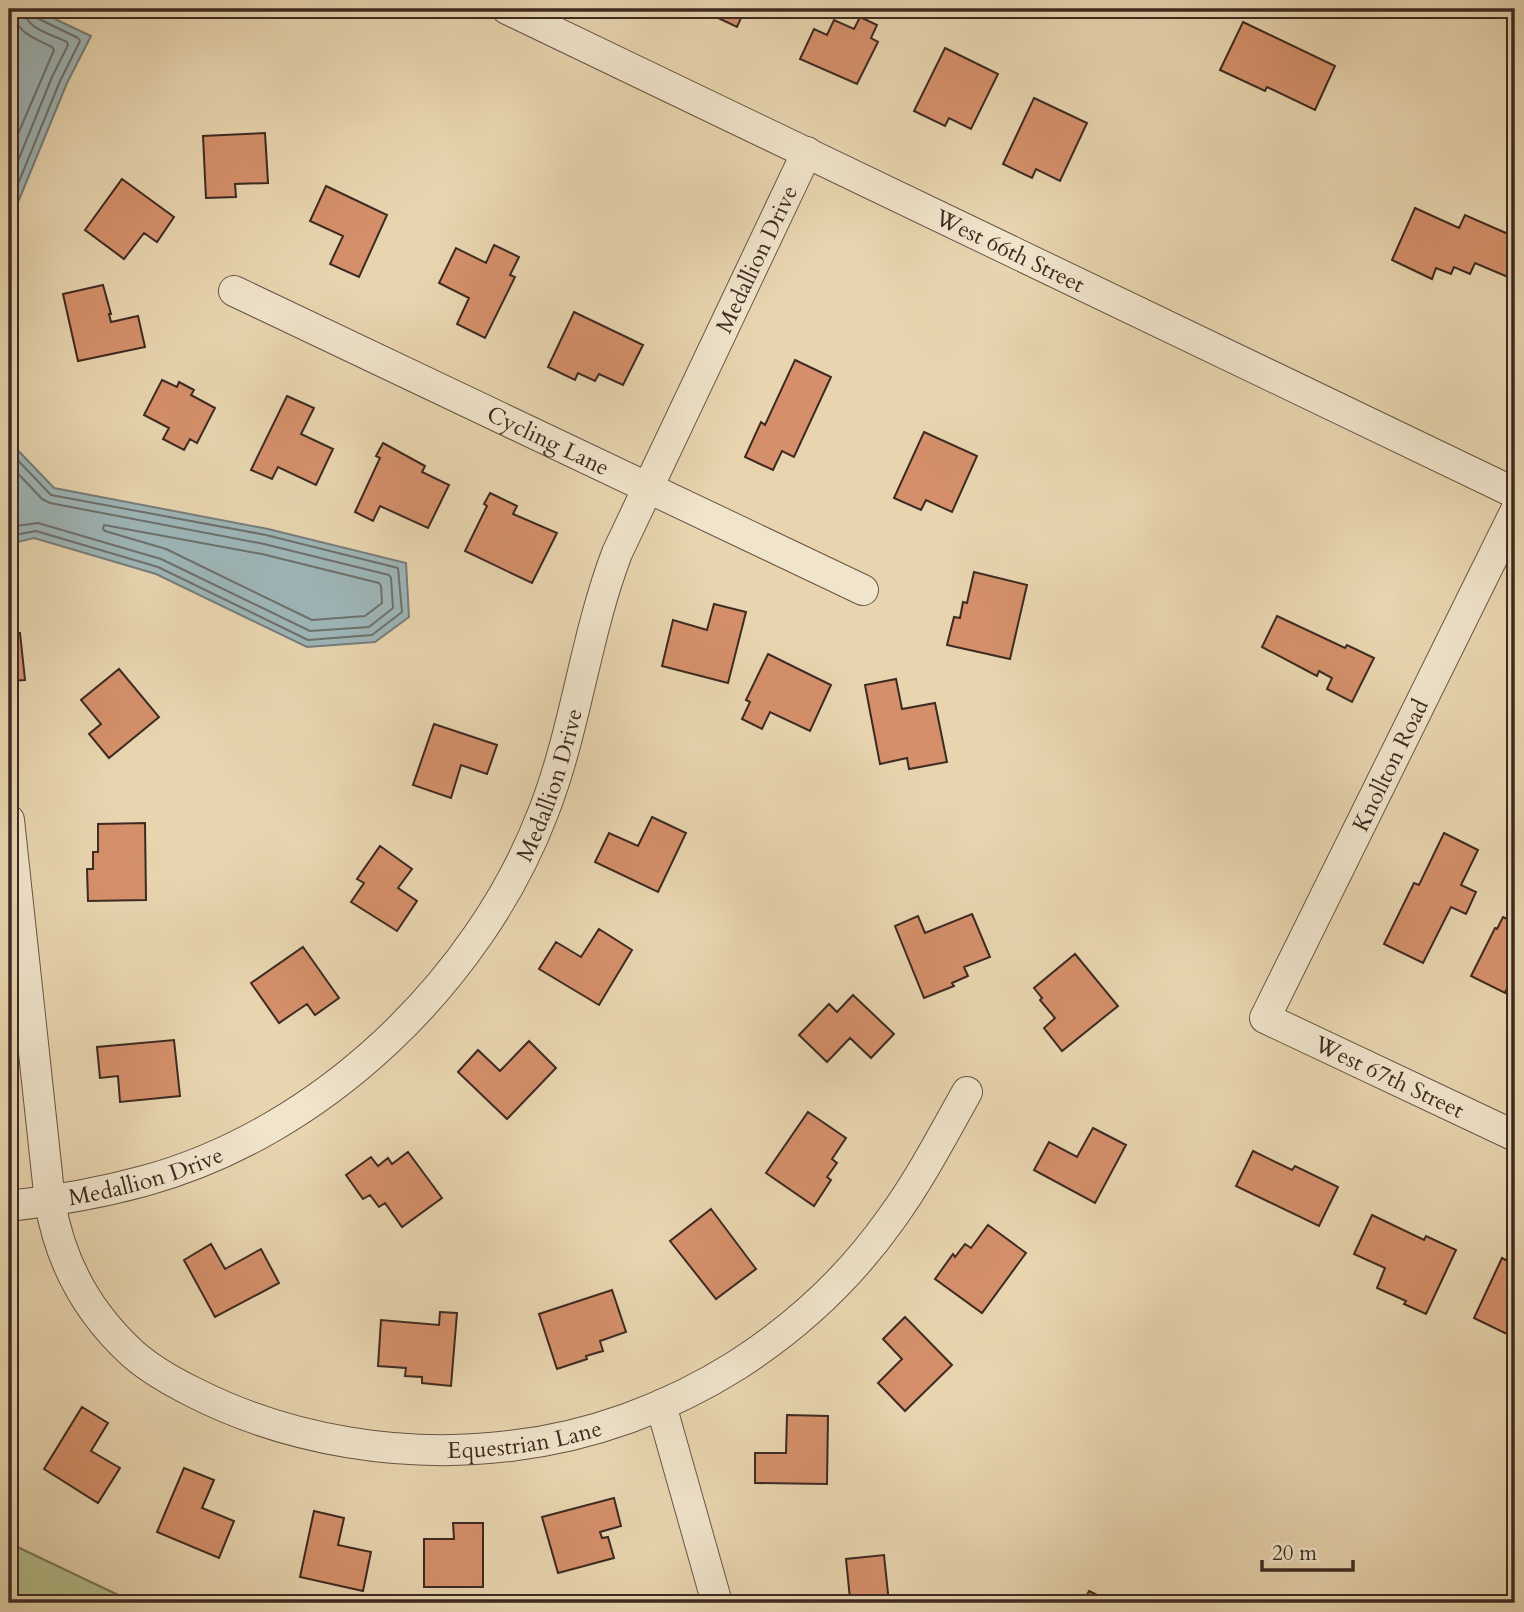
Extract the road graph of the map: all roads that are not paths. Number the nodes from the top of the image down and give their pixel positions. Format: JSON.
{"nodes":[{"id":1,"x":506,"y":9,"type":"edge"},
{"id":2,"x":807,"y":152,"type":"junction"},
{"id":3,"x":234,"y":291,"type":"dead end"},
{"id":4,"x":649,"y":488,"type":"junction"},
{"id":5,"x":1515,"y":493,"type":"edge"},
{"id":6,"x":1515,"y":512,"type":"edge"},
{"id":7,"x":863,"y":590,"type":"dead end"},
{"id":8,"x":9,"y":820,"type":"edge"},
{"id":9,"x":1265,"y":1018,"type":"joint"},
{"id":10,"x":967,"y":1092,"type":"dead end"},
{"id":11,"x":1515,"y":1136,"type":"edge"},
{"id":12,"x":50,"y":1202,"type":"junction"},
{"id":13,"x":9,"y":1206,"type":"edge"},
{"id":14,"x":661,"y":1405,"type":"junction"},
{"id":15,"x":717,"y":1603,"type":"edge"}],
"edges":[{"from":1,"to":2,"type":"street","name":"West 66th Street"},
{"from":2,"to":4,"type":"street","name":"Medallion Drive"},
{"from":2,"to":5,"type":"street","name":"West 66th Street"},
{"from":3,"to":4,"type":"street","name":"Cycling Lane"},
{"from":4,"to":7,"type":"street","name":"Cycling Lane"},
{"from":4,"to":12,"type":"street","name":"Medallion Drive"},
{"from":6,"to":9,"type":"street","name":"Knollton Road"},
{"from":8,"to":12,"type":"street","name":"Equestrian Lane"},
{"from":9,"to":11,"type":"street","name":"West 67th Street"},
{"from":10,"to":14,"type":"street","name":"Equestrian Lane"},
{"from":12,"to":13,"type":"street","name":"Medallion Drive"},
{"from":12,"to":14,"type":"street","name":"Equestrian Lane"},
{"from":14,"to":15,"type":"street"}]}
